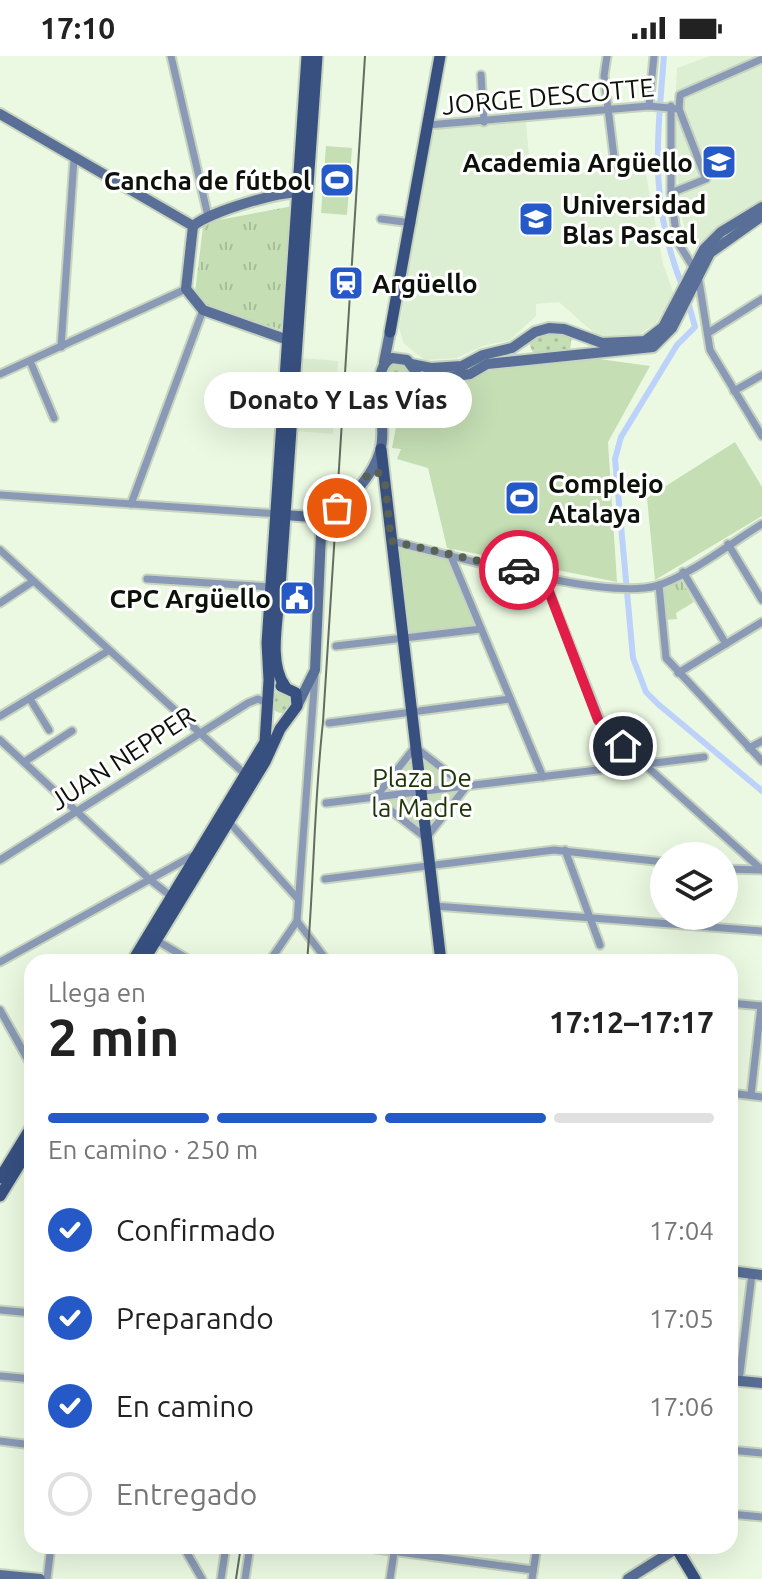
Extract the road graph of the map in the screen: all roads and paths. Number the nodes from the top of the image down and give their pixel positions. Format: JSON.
{"nodes":[{"id":1,"x":171,"y":56,"type":"edge"},
{"id":2,"x":307,"y":56,"type":"edge"},
{"id":3,"x":317,"y":56,"type":"edge"},
{"id":4,"x":440,"y":56,"type":"edge"},
{"id":5,"x":607,"y":56,"type":"edge"},
{"id":6,"x":654,"y":56,"type":"edge"},
{"id":7,"x":762,"y":59,"type":"edge"},
{"id":8,"x":481,"y":75,"type":"dead end"},
{"id":9,"x":652,"y":106,"type":"junction"},
{"id":10,"x":672,"y":107,"type":"junction"},
{"id":11,"x":607,"y":110,"type":"junction"},
{"id":12,"x":0,"y":114,"type":"edge"},
{"id":13,"x":484,"y":122,"type":"junction"},
{"id":14,"x":428,"y":125,"type":"junction"},
{"id":15,"x":74,"y":159,"type":"junction"},
{"id":16,"x":615,"y":165,"type":"dead end"},
{"id":17,"x":302,"y":193,"type":"junction"},
{"id":18,"x":671,"y":193,"type":"junction"},
{"id":19,"x":208,"y":216,"type":"junction"},
{"id":20,"x":759,"y":216,"type":"edge"},
{"id":21,"x":381,"y":219,"type":"dead end"},
{"id":22,"x":412,"y":223,"type":"junction"},
{"id":23,"x":193,"y":226,"type":"junction"},
{"id":24,"x":696,"y":272,"type":"junction"},
{"id":25,"x":186,"y":289,"type":"junction"},
{"id":26,"x":762,"y":299,"type":"edge"},
{"id":27,"x":680,"y":304,"type":"junction"},
{"id":28,"x":203,"y":310,"type":"junction"},
{"id":29,"x":570,"y":331,"type":"junction"},
{"id":30,"x":390,"y":332,"type":"junction"},
{"id":31,"x":708,"y":333,"type":"junction"},
{"id":32,"x":530,"y":337,"type":"junction"},
{"id":33,"x":288,"y":340,"type":"junction"},
{"id":34,"x":61,"y":347,"type":"junction"},
{"id":35,"x":575,"y":356,"type":"junction"},
{"id":36,"x":538,"y":358,"type":"junction"},
{"id":37,"x":30,"y":361,"type":"junction"},
{"id":38,"x":408,"y":361,"type":"junction"},
{"id":39,"x":384,"y":362,"type":"junction"},
{"id":40,"x":0,"y":374,"type":"edge"},
{"id":41,"x":295,"y":374,"type":"junction"},
{"id":42,"x":762,"y":375,"type":"edge"},
{"id":43,"x":380,"y":385,"type":"junction"},
{"id":44,"x":413,"y":387,"type":"junction"},
{"id":45,"x":734,"y":391,"type":"junction"},
{"id":46,"x":400,"y":396,"type":"junction"},
{"id":47,"x":54,"y":418,"type":"dead end"},
{"id":48,"x":383,"y":418,"type":"junction"},
{"id":49,"x":762,"y":436,"type":"edge"},
{"id":50,"x":381,"y":449,"type":"junction"},
{"id":51,"x":369,"y":474,"type":"junction"},
{"id":52,"x":385,"y":482,"type":"junction"},
{"id":53,"x":0,"y":495,"type":"edge"},
{"id":54,"x":131,"y":504,"type":"junction"},
{"id":55,"x":281,"y":514,"type":"junction"},
{"id":56,"x":310,"y":517,"type":"junction"},
{"id":57,"x":325,"y":518,"type":"junction"},
{"id":58,"x":762,"y":524,"type":"edge"},
{"id":59,"x":321,"y":534,"type":"junction"},
{"id":60,"x":391,"y":541,"type":"junction"},
{"id":61,"x":728,"y":544,"type":"junction"},
{"id":62,"x":0,"y":550,"type":"edge"},
{"id":63,"x":450,"y":554,"type":"junction"},
{"id":64,"x":683,"y":572,"type":"junction"},
{"id":65,"x":543,"y":576,"type":"junction"},
{"id":66,"x":147,"y":579,"type":"dead end"},
{"id":67,"x":32,"y":582,"type":"junction"},
{"id":68,"x":659,"y":585,"type":"junction"},
{"id":69,"x":271,"y":587,"type":"junction"},
{"id":70,"x":762,"y":600,"type":"edge"},
{"id":71,"x":0,"y":603,"type":"edge"},
{"id":72,"x":762,"y":622,"type":"edge"},
{"id":73,"x":481,"y":629,"type":"junction"},
{"id":74,"x":106,"y":634,"type":"dead end"},
{"id":75,"x":403,"y":639,"type":"junction"},
{"id":76,"x":98,"y":642,"type":"junction"},
{"id":77,"x":726,"y":644,"type":"junction"},
{"id":78,"x":336,"y":646,"type":"dead end"},
{"id":79,"x":108,"y":651,"type":"junction"},
{"id":80,"x":314,"y":652,"type":"junction"},
{"id":81,"x":315,"y":670,"type":"junction"},
{"id":82,"x":678,"y":673,"type":"junction"},
{"id":83,"x":286,"y":687,"type":"junction"},
{"id":84,"x":30,"y":699,"type":"junction"},
{"id":85,"x":510,"y":699,"type":"junction"},
{"id":86,"x":268,"y":702,"type":"junction"},
{"id":87,"x":294,"y":711,"type":"junction"},
{"id":88,"x":412,"y":713,"type":"junction"},
{"id":89,"x":0,"y":716,"type":"edge"},
{"id":90,"x":310,"y":720,"type":"junction"},
{"id":91,"x":329,"y":723,"type":"dead end"},
{"id":92,"x":49,"y":730,"type":"dead end"},
{"id":93,"x":72,"y":731,"type":"dead end"},
{"id":94,"x":197,"y":733,"type":"junction"},
{"id":95,"x":0,"y":740,"type":"edge"},
{"id":96,"x":762,"y":741,"type":"edge"},
{"id":97,"x":415,"y":747,"type":"junction"},
{"id":98,"x":749,"y":748,"type":"junction"},
{"id":99,"x":704,"y":757,"type":"dead end"},
{"id":100,"x":762,"y":761,"type":"edge"},
{"id":101,"x":24,"y":762,"type":"junction"},
{"id":102,"x":643,"y":765,"type":"junction"},
{"id":103,"x":247,"y":776,"type":"junction"},
{"id":104,"x":543,"y":777,"type":"junction"},
{"id":105,"x":466,"y":787,"type":"junction"},
{"id":106,"x":420,"y":792,"type":"junction"},
{"id":107,"x":375,"y":798,"type":"junction"},
{"id":108,"x":326,"y":803,"type":"dead end"},
{"id":109,"x":76,"y":811,"type":"junction"},
{"id":110,"x":229,"y":822,"type":"junction"},
{"id":111,"x":426,"y":838,"type":"junction"},
{"id":112,"x":565,"y":850,"type":"junction"},
{"id":113,"x":198,"y":854,"type":"junction"},
{"id":114,"x":0,"y":860,"type":"edge"},
{"id":115,"x":650,"y":860,"type":"edge"},
{"id":116,"x":430,"y":868,"type":"junction"},
{"id":117,"x":738,"y":869,"type":"edge"},
{"id":118,"x":762,"y":870,"type":"edge"},
{"id":119,"x":149,"y":879,"type":"junction"},
{"id":120,"x":325,"y":879,"type":"dead end"},
{"id":121,"x":175,"y":891,"type":"junction"},
{"id":122,"x":298,"y":899,"type":"junction"},
{"id":123,"x":435,"y":906,"type":"junction"},
{"id":124,"x":590,"y":917,"type":"junction"},
{"id":125,"x":297,"y":921,"type":"junction"},
{"id":126,"x":762,"y":931,"type":"edge"},
{"id":127,"x":156,"y":940,"type":"junction"},
{"id":128,"x":600,"y":945,"type":"dead end"},
{"id":129,"x":137,"y":954,"type":"edge"},
{"id":130,"x":148,"y":954,"type":"edge"},
{"id":131,"x":180,"y":954,"type":"edge"},
{"id":132,"x":274,"y":954,"type":"edge"},
{"id":133,"x":322,"y":954,"type":"edge"},
{"id":134,"x":440,"y":954,"type":"edge"},
{"id":135,"x":0,"y":962,"type":"edge"},
{"id":136,"x":738,"y":1004,"type":"edge"},
{"id":137,"x":762,"y":1006,"type":"edge"},
{"id":138,"x":0,"y":1010,"type":"edge"},
{"id":139,"x":24,"y":1053,"type":"edge"},
{"id":140,"x":738,"y":1094,"type":"edge"},
{"id":141,"x":751,"y":1095,"type":"junction"},
{"id":142,"x":762,"y":1097,"type":"edge"},
{"id":143,"x":24,"y":1139,"type":"edge"},
{"id":144,"x":24,"y":1157,"type":"edge"},
{"id":145,"x":0,"y":1178,"type":"edge"},
{"id":146,"x":0,"y":1196,"type":"edge"},
{"id":147,"x":757,"y":1274,"type":"edge"},
{"id":148,"x":0,"y":1310,"type":"edge"},
{"id":149,"x":24,"y":1312,"type":"edge"},
{"id":150,"x":738,"y":1366,"type":"edge"},
{"id":151,"x":0,"y":1376,"type":"edge"},
{"id":152,"x":24,"y":1378,"type":"edge"},
{"id":153,"x":738,"y":1381,"type":"edge"},
{"id":154,"x":762,"y":1383,"type":"edge"},
{"id":155,"x":0,"y":1441,"type":"edge"},
{"id":156,"x":24,"y":1444,"type":"edge"},
{"id":157,"x":738,"y":1451,"type":"edge"},
{"id":158,"x":762,"y":1453,"type":"edge"},
{"id":159,"x":738,"y":1515,"type":"edge"},
{"id":160,"x":762,"y":1517,"type":"edge"},
{"id":161,"x":50,"y":1554,"type":"edge"},
{"id":162,"x":188,"y":1554,"type":"edge"},
{"id":163,"x":225,"y":1554,"type":"edge"},
{"id":164,"x":249,"y":1554,"type":"edge"},
{"id":165,"x":394,"y":1554,"type":"edge"},
{"id":166,"x":422,"y":1554,"type":"edge"},
{"id":167,"x":536,"y":1554,"type":"edge"},
{"id":168,"x":666,"y":1554,"type":"edge"},
{"id":169,"x":680,"y":1554,"type":"edge"},
{"id":170,"x":0,"y":1575,"type":"edge"},
{"id":171,"x":533,"y":1575,"type":"edge"},
{"id":172,"x":40,"y":1579,"type":"edge"},
{"id":173,"x":47,"y":1579,"type":"edge"},
{"id":174,"x":202,"y":1579,"type":"edge"},
{"id":175,"x":221,"y":1579,"type":"edge"},
{"id":176,"x":245,"y":1579,"type":"edge"},
{"id":177,"x":390,"y":1579,"type":"edge"},
{"id":178,"x":628,"y":1579,"type":"edge"},
{"id":179,"x":695,"y":1579,"type":"edge"}],
"edges":[{"from":1,"to":19,"type":"street"},
{"from":2,"to":17,"type":"main road"},
{"from":3,"to":17,"type":"main road"},
{"from":4,"to":14,"type":"main road"},
{"from":5,"to":11,"type":"street"},
{"from":6,"to":9,"type":"street"},
{"from":7,"to":10,"type":"street"},
{"from":8,"to":13,"type":"street"},
{"from":9,"to":10,"type":"street","name":"JORGE DESCOTTE"},
{"from":9,"to":11,"type":"street","name":"JORGE DESCOTTE"},
{"from":10,"to":18,"type":"street"},
{"from":10,"to":18,"type":"street"},
{"from":11,"to":13,"type":"street","name":"JORGE DESCOTTE"},
{"from":11,"to":16,"type":"street"},
{"from":12,"to":15,"type":"main road"},
{"from":13,"to":14,"type":"street","name":"JORGE DESCOTTE"},
{"from":14,"to":22,"type":"main road"},
{"from":15,"to":23,"type":"main road"},
{"from":15,"to":34,"type":"street"},
{"from":17,"to":19,"type":"main road"},
{"from":17,"to":33,"type":"main road"},
{"from":17,"to":41,"type":"main road"},
{"from":18,"to":24,"type":"street"},
{"from":19,"to":23,"type":"main road"},
{"from":20,"to":24,"type":"main road"},
{"from":21,"to":22,"type":"street"},
{"from":22,"to":30,"type":"main road"},
{"from":23,"to":25,"type":"main road"},
{"from":24,"to":27,"type":"main road"},
{"from":24,"to":31,"type":"street"},
{"from":25,"to":28,"type":"main road"},
{"from":25,"to":34,"type":"street"},
{"from":26,"to":31,"type":"street"},
{"from":27,"to":29,"type":"main road"},
{"from":27,"to":35,"type":"main road"},
{"from":28,"to":33,"type":"main road"},
{"from":28,"to":54,"type":"street"},
{"from":29,"to":32,"type":"main road"},
{"from":29,"to":35,"type":"main road"},
{"from":30,"to":38,"type":"main road"},
{"from":30,"to":39,"type":"main road"},
{"from":31,"to":45,"type":"street"},
{"from":32,"to":36,"type":"main road"},
{"from":32,"to":38,"type":"main road"},
{"from":33,"to":41,"type":"main road"},
{"from":33,"to":55,"type":"main road"},
{"from":34,"to":37,"type":"street"},
{"from":35,"to":36,"type":"main road"},
{"from":36,"to":44,"type":"main road"},
{"from":37,"to":40,"type":"street"},
{"from":37,"to":47,"type":"street"},
{"from":38,"to":39,"type":"main road"},
{"from":38,"to":44,"type":"main road"},
{"from":39,"to":43,"type":"main road"},
{"from":41,"to":55,"type":"main road"},
{"from":42,"to":45,"type":"street"},
{"from":43,"to":46,"type":"main road"},
{"from":43,"to":48,"type":"main road"},
{"from":44,"to":46,"type":"main road"},
{"from":45,"to":49,"type":"street"},
{"from":46,"to":48,"type":"main road"},
{"from":48,"to":50,"type":"main road"},
{"from":50,"to":51,"type":"main road"},
{"from":50,"to":52,"type":"main road"},
{"from":51,"to":52,"type":"main road"},
{"from":51,"to":57,"type":"main road"},
{"from":52,"to":60,"type":"main road"},
{"from":53,"to":54,"type":"street"},
{"from":54,"to":55,"type":"street"},
{"from":55,"to":56,"type":"main road"},
{"from":55,"to":69,"type":"main road"},
{"from":55,"to":83,"type":"main road"},
{"from":56,"to":57,"type":"main road"},
{"from":56,"to":59,"type":"main road"},
{"from":57,"to":59,"type":"main road"},
{"from":58,"to":61,"type":"street"},
{"from":59,"to":80,"type":"main road"},
{"from":60,"to":63,"type":"street"},
{"from":60,"to":75,"type":"main road"},
{"from":61,"to":64,"type":"street"},
{"from":61,"to":70,"type":"street"},
{"from":62,"to":67,"type":"street"},
{"from":63,"to":65,"type":"street"},
{"from":63,"to":73,"type":"street"},
{"from":64,"to":68,"type":"street"},
{"from":64,"to":77,"type":"street"},
{"from":65,"to":68,"type":"street"},
{"from":65,"to":102,"type":"street"},
{"from":66,"to":69,"type":"street"},
{"from":67,"to":71,"type":"street"},
{"from":67,"to":76,"type":"street"},
{"from":68,"to":82,"type":"street"},
{"from":69,"to":86,"type":"main road"},
{"from":72,"to":77,"type":"street"},
{"from":73,"to":75,"type":"street"},
{"from":73,"to":85,"type":"street"},
{"from":74,"to":76,"type":"street"},
{"from":75,"to":78,"type":"street"},
{"from":75,"to":88,"type":"main road"},
{"from":76,"to":79,"type":"street"},
{"from":77,"to":82,"type":"street"},
{"from":79,"to":84,"type":"street"},
{"from":79,"to":94,"type":"street"},
{"from":80,"to":81,"type":"main road"},
{"from":80,"to":83,"type":"main road"},
{"from":81,"to":87,"type":"main road"},
{"from":81,"to":90,"type":"street"},
{"from":82,"to":98,"type":"street"},
{"from":83,"to":86,"type":"main road"},
{"from":83,"to":87,"type":"main road"},
{"from":84,"to":89,"type":"street"},
{"from":84,"to":92,"type":"street"},
{"from":85,"to":88,"type":"street"},
{"from":85,"to":104,"type":"street"},
{"from":86,"to":87,"type":"main road"},
{"from":86,"to":94,"type":"street","name":"JUAN NEPPER"},
{"from":86,"to":103,"type":"main road"},
{"from":87,"to":90,"type":"street"},
{"from":87,"to":110,"type":"main road"},
{"from":88,"to":91,"type":"street"},
{"from":88,"to":97,"type":"main road"},
{"from":90,"to":122,"type":"street"},
{"from":93,"to":101,"type":"street"},
{"from":94,"to":103,"type":"street"},
{"from":94,"to":109,"type":"street","name":"JUAN NEPPER"},
{"from":95,"to":101,"type":"street"},
{"from":96,"to":98,"type":"street"},
{"from":97,"to":105,"type":"street"},
{"from":97,"to":106,"type":"main road"},
{"from":97,"to":107,"type":"street"},
{"from":98,"to":100,"type":"street"},
{"from":99,"to":102,"type":"street"},
{"from":101,"to":109,"type":"street"},
{"from":102,"to":104,"type":"street"},
{"from":102,"to":118,"type":"street"},
{"from":103,"to":113,"type":"main road"},
{"from":104,"to":105,"type":"street"},
{"from":105,"to":106,"type":"street"},
{"from":105,"to":111,"type":"street"},
{"from":106,"to":107,"type":"street"},
{"from":106,"to":111,"type":"main road"},
{"from":107,"to":108,"type":"street"},
{"from":107,"to":111,"type":"street"},
{"from":109,"to":114,"type":"street","name":"JUAN NEPPER"},
{"from":109,"to":119,"type":"street"},
{"from":110,"to":122,"type":"street"},
{"from":110,"to":127,"type":"main road"},
{"from":111,"to":116,"type":"main road"},
{"from":112,"to":115,"type":"street"},
{"from":112,"to":116,"type":"street"},
{"from":112,"to":124,"type":"street"},
{"from":113,"to":119,"type":"street"},
{"from":113,"to":121,"type":"main road"},
{"from":116,"to":120,"type":"street"},
{"from":116,"to":123,"type":"main road"},
{"from":117,"to":118,"type":"street"},
{"from":119,"to":121,"type":"street"},
{"from":119,"to":135,"type":"street"},
{"from":121,"to":127,"type":"main road"},
{"from":121,"to":129,"type":"main road"},
{"from":122,"to":125,"type":"street"},
{"from":123,"to":124,"type":"street"},
{"from":123,"to":134,"type":"main road"},
{"from":124,"to":126,"type":"street"},
{"from":124,"to":128,"type":"street"},
{"from":125,"to":132,"type":"street"},
{"from":125,"to":133,"type":"street"},
{"from":127,"to":130,"type":"main road"},
{"from":127,"to":131,"type":"street"},
{"from":136,"to":137,"type":"street"},
{"from":137,"to":141,"type":"street"},
{"from":138,"to":139,"type":"street"},
{"from":140,"to":141,"type":"street"},
{"from":141,"to":142,"type":"street"},
{"from":143,"to":145,"type":"main road"},
{"from":144,"to":146,"type":"main road"},
{"from":147,"to":150,"type":"street"},
{"from":148,"to":149,"type":"street"},
{"from":151,"to":152,"type":"street"},
{"from":153,"to":154,"type":"main road"},
{"from":155,"to":156,"type":"street"},
{"from":157,"to":158,"type":"street"},
{"from":159,"to":160,"type":"street"},
{"from":161,"to":173,"type":"street"},
{"from":162,"to":174,"type":"street"},
{"from":163,"to":175,"type":"street"},
{"from":164,"to":176,"type":"street"},
{"from":165,"to":177,"type":"street"},
{"from":166,"to":171,"type":"street"},
{"from":167,"to":171,"type":"street"},
{"from":168,"to":178,"type":"main road"},
{"from":169,"to":179,"type":"main road"},
{"from":170,"to":172,"type":"main road"}]}
